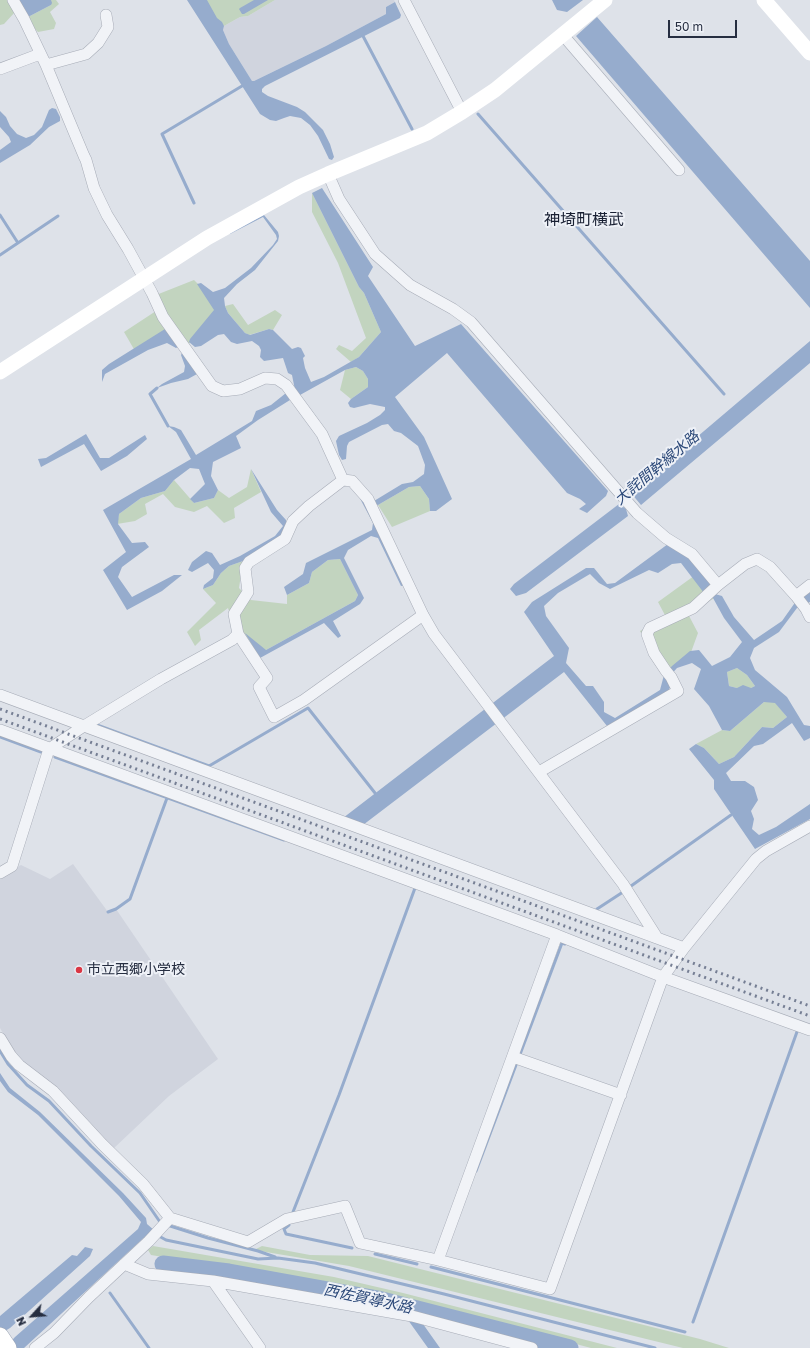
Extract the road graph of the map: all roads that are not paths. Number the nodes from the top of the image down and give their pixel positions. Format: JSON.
{"nodes":[{"id":1,"x":12,"y":0,"type":"edge"},
{"id":2,"x":404,"y":0,"type":"edge"},
{"id":3,"x":605,"y":0,"type":"edge"},
{"id":4,"x":764,"y":0,"type":"edge"},
{"id":5,"x":106,"y":15,"type":"dead end"},
{"id":6,"x":562,"y":34,"type":"junction"},
{"id":7,"x":810,"y":53,"type":"edge"},
{"id":8,"x":40,"y":54,"type":"junction"},
{"id":9,"x":46,"y":65,"type":"junction"},
{"id":10,"x":0,"y":69,"type":"edge"},
{"id":11,"x":462,"y":112,"type":"junction"},
{"id":12,"x":679,"y":170,"type":"dead end"},
{"id":13,"x":328,"y":174,"type":"junction"},
{"id":14,"x":144,"y":278,"type":"junction"},
{"id":15,"x":0,"y":372,"type":"edge"},
{"id":16,"x":343,"y":480,"type":"junction"},
{"id":17,"x":718,"y":585,"type":"junction"},
{"id":18,"x":810,"y":585,"type":"edge"},
{"id":19,"x":796,"y":596,"type":"junction"},
{"id":20,"x":808,"y":613,"type":"edge"},
{"id":21,"x":422,"y":615,"type":"junction"},
{"id":22,"x":238,"y":634,"type":"junction"},
{"id":23,"x":0,"y":695,"type":"edge"},
{"id":24,"x":84,"y":726,"type":"junction"},
{"id":25,"x":0,"y":730,"type":"edge"},
{"id":26,"x":49,"y":749,"type":"junction"},
{"id":27,"x":539,"y":772,"type":"junction"},
{"id":28,"x":810,"y":826,"type":"edge"},
{"id":29,"x":0,"y":873,"type":"edge"},
{"id":30,"x":558,"y":935,"type":"junction"},
{"id":31,"x":656,"y":936,"type":"junction"},
{"id":32,"x":684,"y":948,"type":"junction"},
{"id":33,"x":663,"y":977,"type":"junction"},
{"id":34,"x":810,"y":1030,"type":"edge"},
{"id":35,"x":0,"y":1038,"type":"edge"},
{"id":36,"x":513,"y":1057,"type":"junction"},
{"id":37,"x":621,"y":1094,"type":"junction"},
{"id":38,"x":170,"y":1218,"type":"junction"},
{"id":39,"x":438,"y":1260,"type":"junction"},
{"id":40,"x":124,"y":1264,"type":"junction"},
{"id":41,"x":213,"y":1281,"type":"junction"},
{"id":42,"x":0,"y":1336,"type":"edge"},
{"id":43,"x":8,"y":1348,"type":"edge"},
{"id":44,"x":36,"y":1348,"type":"edge"},
{"id":45,"x":260,"y":1348,"type":"edge"},
{"id":46,"x":532,"y":1348,"type":"edge"}],
"edges":[{"from":1,"to":8,"type":"street"},
{"from":2,"to":11,"type":"street"},
{"from":3,"to":6,"type":"street"},
{"from":4,"to":7,"type":"street"},
{"from":5,"to":9,"type":"street"},
{"from":6,"to":11,"type":"street"},
{"from":6,"to":12,"type":"street"},
{"from":8,"to":9,"type":"street"},
{"from":8,"to":10,"type":"street"},
{"from":9,"to":14,"type":"street"},
{"from":11,"to":13,"type":"street"},
{"from":13,"to":14,"type":"street"},
{"from":13,"to":17,"type":"street"},
{"from":14,"to":15,"type":"street"},
{"from":14,"to":16,"type":"street"},
{"from":16,"to":21,"type":"street"},
{"from":16,"to":22,"type":"street"},
{"from":17,"to":19,"type":"street"},
{"from":17,"to":27,"type":"street"},
{"from":18,"to":19,"type":"street"},
{"from":19,"to":20,"type":"street"},
{"from":21,"to":22,"type":"street"},
{"from":21,"to":27,"type":"street"},
{"from":22,"to":24,"type":"street"},
{"from":23,"to":24,"type":"street"},
{"from":24,"to":26,"type":"street"},
{"from":24,"to":31,"type":"street"},
{"from":25,"to":26,"type":"street"},
{"from":26,"to":29,"type":"street"},
{"from":26,"to":30,"type":"street"},
{"from":27,"to":31,"type":"street"},
{"from":28,"to":32,"type":"street"},
{"from":30,"to":33,"type":"street"},
{"from":30,"to":36,"type":"street"},
{"from":31,"to":32,"type":"street"},
{"from":32,"to":33,"type":"street"},
{"from":33,"to":34,"type":"street"},
{"from":33,"to":37,"type":"street"},
{"from":35,"to":38,"type":"street"},
{"from":36,"to":37,"type":"street"},
{"from":36,"to":39,"type":"street"},
{"from":37,"to":39,"type":"street"},
{"from":38,"to":39,"type":"street"},
{"from":38,"to":40,"type":"street"},
{"from":40,"to":41,"type":"street"},
{"from":40,"to":44,"type":"street"},
{"from":41,"to":45,"type":"street"},
{"from":41,"to":46,"type":"street"},
{"from":42,"to":43,"type":"main road"}]}
